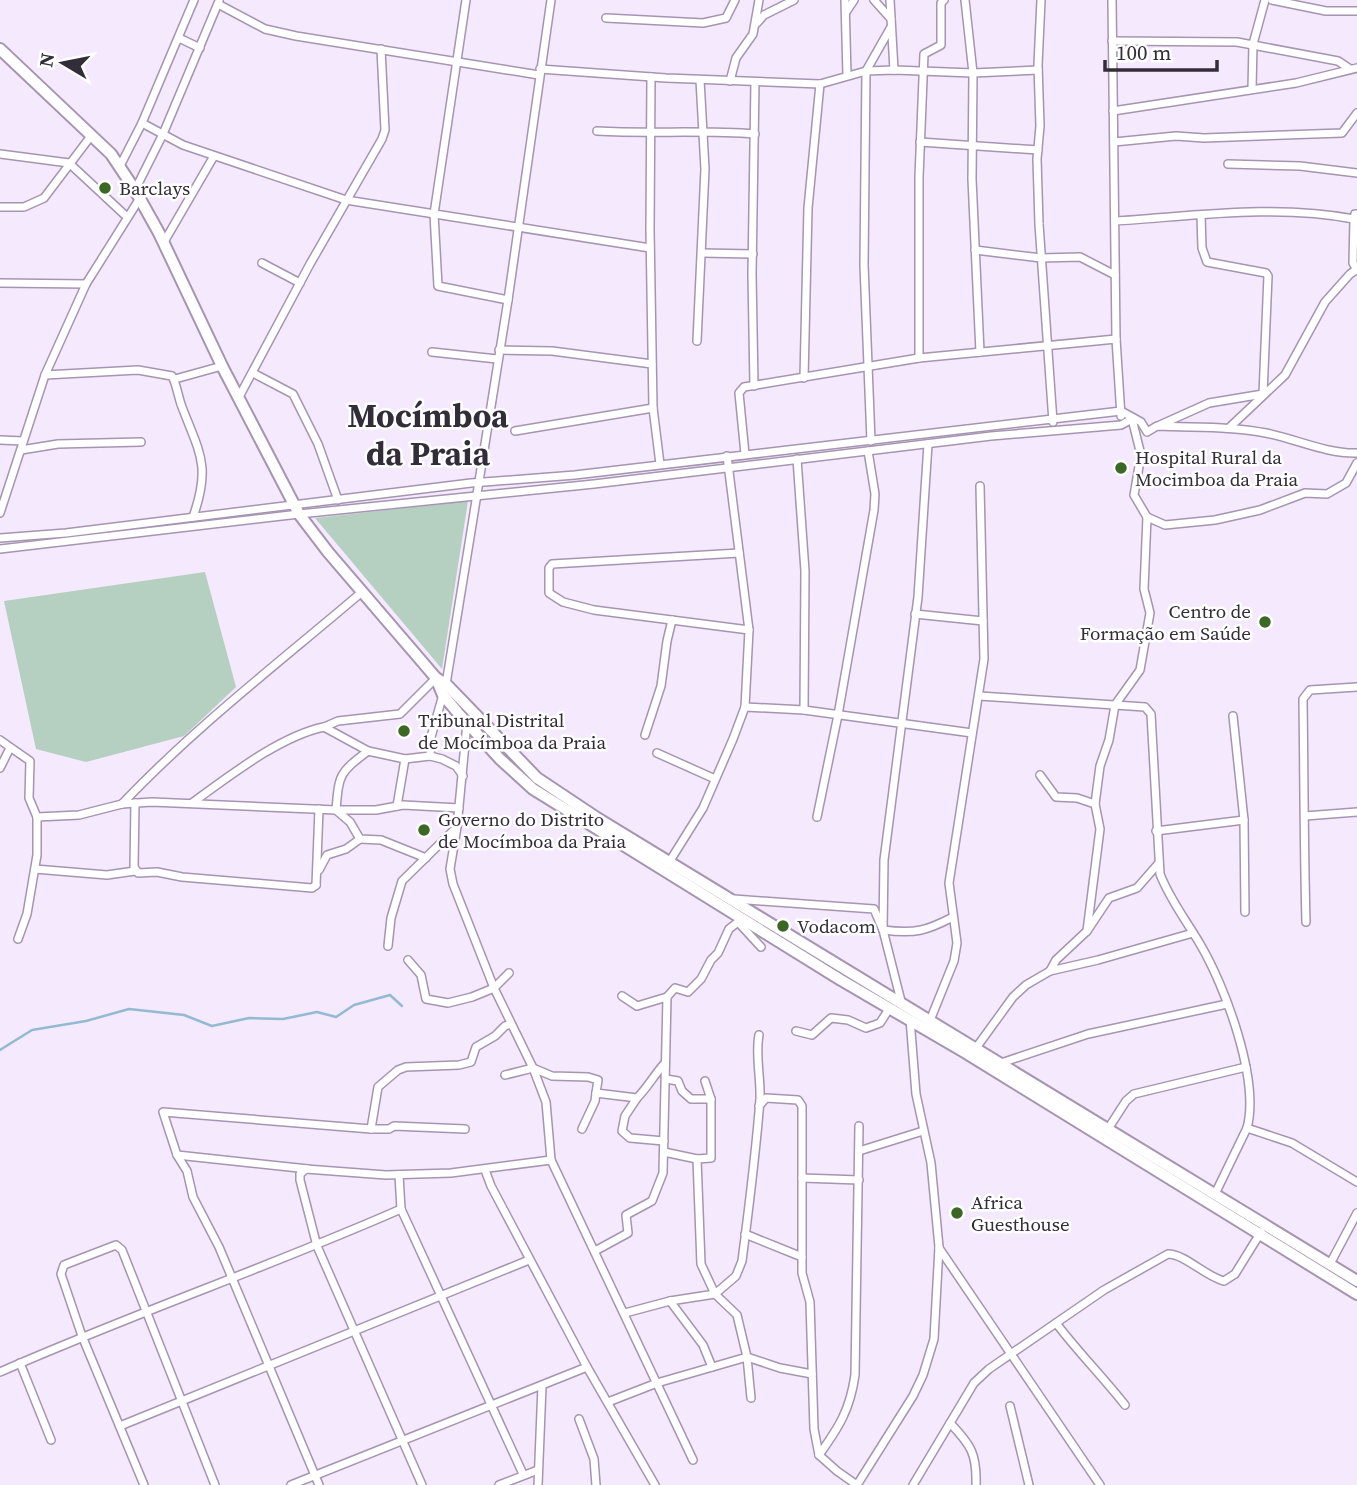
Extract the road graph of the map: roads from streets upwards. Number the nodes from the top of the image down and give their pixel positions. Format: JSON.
{"nodes":[{"id":1,"x":194,"y":0,"type":"edge"},
{"id":2,"x":466,"y":0,"type":"edge"},
{"id":3,"x":551,"y":0,"type":"edge"},
{"id":4,"x":736,"y":0,"type":"edge"},
{"id":5,"x":759,"y":0,"type":"edge"},
{"id":6,"x":794,"y":0,"type":"edge"},
{"id":7,"x":845,"y":0,"type":"edge"},
{"id":8,"x":853,"y":0,"type":"edge"},
{"id":9,"x":874,"y":0,"type":"edge"},
{"id":10,"x":890,"y":0,"type":"edge"},
{"id":11,"x":944,"y":0,"type":"edge"},
{"id":12,"x":965,"y":0,"type":"edge"},
{"id":13,"x":1041,"y":0,"type":"edge"},
{"id":14,"x":1112,"y":0,"type":"edge"},
{"id":15,"x":1265,"y":0,"type":"edge"},
{"id":16,"x":1273,"y":0,"type":"edge"},
{"id":17,"x":219,"y":2,"type":"edge"},
{"id":18,"x":845,"y":12,"type":"junction"},
{"id":19,"x":1357,"y":12,"type":"edge"},
{"id":20,"x":606,"y":18,"type":"dead end"},
{"id":21,"x":891,"y":23,"type":"junction"},
{"id":22,"x":756,"y":24,"type":"junction"},
{"id":23,"x":178,"y":38,"type":"junction"},
{"id":24,"x":1112,"y":41,"type":"junction"},
{"id":25,"x":1253,"y":44,"type":"junction"},
{"id":26,"x":200,"y":48,"type":"junction"},
{"id":27,"x":0,"y":49,"type":"edge"},
{"id":28,"x":381,"y":49,"type":"junction"},
{"id":29,"x":456,"y":60,"type":"junction"},
{"id":30,"x":1353,"y":68,"type":"edge"},
{"id":31,"x":894,"y":70,"type":"junction"},
{"id":32,"x":866,"y":71,"type":"junction"},
{"id":33,"x":923,"y":71,"type":"junction"},
{"id":34,"x":1038,"y":71,"type":"junction"},
{"id":35,"x":539,"y":72,"type":"junction"},
{"id":36,"x":973,"y":73,"type":"junction"},
{"id":37,"x":847,"y":75,"type":"junction"},
{"id":38,"x":651,"y":77,"type":"junction"},
{"id":39,"x":700,"y":80,"type":"junction"},
{"id":40,"x":730,"y":81,"type":"junction"},
{"id":41,"x":755,"y":82,"type":"junction"},
{"id":42,"x":820,"y":84,"type":"junction"},
{"id":43,"x":1252,"y":89,"type":"junction"},
{"id":44,"x":1114,"y":111,"type":"junction"},
{"id":45,"x":1357,"y":113,"type":"edge"},
{"id":46,"x":142,"y":123,"type":"junction"},
{"id":47,"x":702,"y":130,"type":"junction"},
{"id":48,"x":597,"y":131,"type":"dead end"},
{"id":49,"x":163,"y":134,"type":"junction"},
{"id":50,"x":650,"y":134,"type":"junction"},
{"id":51,"x":755,"y":134,"type":"junction"},
{"id":52,"x":91,"y":136,"type":"junction"},
{"id":53,"x":920,"y":142,"type":"junction"},
{"id":54,"x":1114,"y":142,"type":"junction"},
{"id":55,"x":971,"y":147,"type":"junction"},
{"id":56,"x":1038,"y":150,"type":"junction"},
{"id":57,"x":0,"y":155,"type":"edge"},
{"id":58,"x":214,"y":156,"type":"junction"},
{"id":59,"x":69,"y":163,"type":"junction"},
{"id":60,"x":1228,"y":164,"type":"dead end"},
{"id":61,"x":120,"y":166,"type":"junction"},
{"id":62,"x":1357,"y":173,"type":"edge"},
{"id":63,"x":138,"y":194,"type":"junction"},
{"id":64,"x":346,"y":200,"type":"junction"},
{"id":65,"x":0,"y":207,"type":"edge"},
{"id":66,"x":434,"y":214,"type":"junction"},
{"id":67,"x":1201,"y":215,"type":"junction"},
{"id":68,"x":127,"y":217,"type":"junction"},
{"id":69,"x":1355,"y":217,"type":"edge"},
{"id":70,"x":1115,"y":221,"type":"junction"},
{"id":71,"x":518,"y":229,"type":"junction"},
{"id":72,"x":164,"y":242,"type":"junction"},
{"id":73,"x":650,"y":248,"type":"junction"},
{"id":74,"x":975,"y":250,"type":"junction"},
{"id":75,"x":702,"y":253,"type":"junction"},
{"id":76,"x":753,"y":254,"type":"junction"},
{"id":77,"x":1041,"y":258,"type":"junction"},
{"id":78,"x":262,"y":264,"type":"dead end"},
{"id":79,"x":1356,"y":270,"type":"edge"},
{"id":80,"x":1115,"y":275,"type":"junction"},
{"id":81,"x":0,"y":284,"type":"edge"},
{"id":82,"x":86,"y":284,"type":"junction"},
{"id":83,"x":300,"y":284,"type":"junction"},
{"id":84,"x":508,"y":300,"type":"junction"},
{"id":85,"x":1116,"y":339,"type":"junction"},
{"id":86,"x":697,"y":341,"type":"dead end"},
{"id":87,"x":1049,"y":346,"type":"junction"},
{"id":88,"x":499,"y":349,"type":"junction"},
{"id":89,"x":432,"y":352,"type":"dead end"},
{"id":90,"x":980,"y":352,"type":"junction"},
{"id":91,"x":919,"y":358,"type":"junction"},
{"id":92,"x":497,"y":359,"type":"junction"},
{"id":93,"x":652,"y":364,"type":"junction"},
{"id":94,"x":222,"y":366,"type":"junction"},
{"id":95,"x":868,"y":366,"type":"junction"},
{"id":96,"x":253,"y":373,"type":"junction"},
{"id":97,"x":45,"y":374,"type":"junction"},
{"id":98,"x":804,"y":377,"type":"junction"},
{"id":99,"x":174,"y":379,"type":"junction"},
{"id":100,"x":754,"y":386,"type":"junction"},
{"id":101,"x":1263,"y":394,"type":"junction"},
{"id":102,"x":239,"y":397,"type":"junction"},
{"id":103,"x":653,"y":408,"type":"junction"},
{"id":104,"x":1121,"y":411,"type":"junction"},
{"id":105,"x":1053,"y":419,"type":"junction"},
{"id":106,"x":1132,"y":419,"type":"junction"},
{"id":107,"x":1121,"y":425,"type":"junction"},
{"id":108,"x":1157,"y":426,"type":"junction"},
{"id":109,"x":1230,"y":427,"type":"junction"},
{"id":110,"x":515,"y":430,"type":"dead end"},
{"id":111,"x":1054,"y":430,"type":"junction"},
{"id":112,"x":0,"y":440,"type":"edge"},
{"id":113,"x":871,"y":440,"type":"junction"},
{"id":114,"x":141,"y":442,"type":"dead end"},
{"id":115,"x":928,"y":444,"type":"junction"},
{"id":116,"x":22,"y":445,"type":"junction"},
{"id":117,"x":869,"y":451,"type":"junction"},
{"id":118,"x":1357,"y":453,"type":"edge"},
{"id":119,"x":745,"y":454,"type":"junction"},
{"id":120,"x":727,"y":456,"type":"junction"},
{"id":121,"x":797,"y":458,"type":"junction"},
{"id":122,"x":1357,"y":463,"type":"edge"},
{"id":123,"x":660,"y":464,"type":"junction"},
{"id":124,"x":728,"y":468,"type":"junction"},
{"id":125,"x":592,"y":472,"type":"junction"},
{"id":126,"x":478,"y":483,"type":"junction"},
{"id":127,"x":594,"y":484,"type":"junction"},
{"id":128,"x":980,"y":486,"type":"dead end"},
{"id":129,"x":476,"y":496,"type":"junction"},
{"id":130,"x":338,"y":500,"type":"junction"},
{"id":131,"x":296,"y":509,"type":"junction"},
{"id":132,"x":0,"y":513,"type":"edge"},
{"id":133,"x":203,"y":515,"type":"junction"},
{"id":134,"x":193,"y":517,"type":"junction"},
{"id":135,"x":1147,"y":517,"type":"junction"},
{"id":136,"x":205,"y":526,"type":"junction"},
{"id":137,"x":0,"y":538,"type":"edge"},
{"id":138,"x":0,"y":549,"type":"edge"},
{"id":139,"x":739,"y":553,"type":"junction"},
{"id":140,"x":362,"y":592,"type":"junction"},
{"id":141,"x":915,"y":614,"type":"junction"},
{"id":142,"x":672,"y":620,"type":"junction"},
{"id":143,"x":983,"y":621,"type":"junction"},
{"id":144,"x":749,"y":630,"type":"junction"},
{"id":145,"x":442,"y":686,"type":"junction"},
{"id":146,"x":1357,"y":687,"type":"edge"},
{"id":147,"x":979,"y":696,"type":"junction"},
{"id":148,"x":1115,"y":705,"type":"junction"},
{"id":149,"x":745,"y":706,"type":"junction"},
{"id":150,"x":804,"y":710,"type":"junction"},
{"id":151,"x":838,"y":715,"type":"junction"},
{"id":152,"x":1233,"y":716,"type":"dead end"},
{"id":153,"x":467,"y":723,"type":"junction"},
{"id":154,"x":900,"y":724,"type":"junction"},
{"id":155,"x":324,"y":727,"type":"junction"},
{"id":156,"x":972,"y":733,"type":"junction"},
{"id":157,"x":645,"y":736,"type":"dead end"},
{"id":158,"x":0,"y":740,"type":"edge"},
{"id":159,"x":10,"y":748,"type":"junction"},
{"id":160,"x":368,"y":751,"type":"junction"},
{"id":161,"x":657,"y":753,"type":"dead end"},
{"id":162,"x":430,"y":756,"type":"junction"},
{"id":163,"x":405,"y":759,"type":"junction"},
{"id":164,"x":0,"y":768,"type":"edge"},
{"id":165,"x":1040,"y":775,"type":"dead end"},
{"id":166,"x":463,"y":776,"type":"junction"},
{"id":167,"x":715,"y":779,"type":"junction"},
{"id":168,"x":135,"y":803,"type":"junction"},
{"id":169,"x":191,"y":803,"type":"junction"},
{"id":170,"x":121,"y":804,"type":"junction"},
{"id":171,"x":1095,"y":804,"type":"junction"},
{"id":172,"x":397,"y":806,"type":"junction"},
{"id":173,"x":459,"y":808,"type":"junction"},
{"id":174,"x":319,"y":809,"type":"junction"},
{"id":175,"x":336,"y":810,"type":"junction"},
{"id":176,"x":1357,"y":812,"type":"edge"},
{"id":177,"x":1305,"y":816,"type":"junction"},
{"id":178,"x":37,"y":817,"type":"junction"},
{"id":179,"x":817,"y":817,"type":"dead end"},
{"id":180,"x":1244,"y":820,"type":"junction"},
{"id":181,"x":457,"y":827,"type":"junction"},
{"id":182,"x":1156,"y":831,"type":"junction"},
{"id":183,"x":360,"y":839,"type":"junction"},
{"id":184,"x":426,"y":858,"type":"junction"},
{"id":185,"x":1158,"y":864,"type":"junction"},
{"id":186,"x":667,"y":866,"type":"junction"},
{"id":187,"x":35,"y":869,"type":"junction"},
{"id":188,"x":135,"y":871,"type":"junction"},
{"id":189,"x":316,"y":885,"type":"junction"},
{"id":190,"x":732,"y":899,"type":"junction"},
{"id":191,"x":1245,"y":912,"type":"dead end"},
{"id":192,"x":953,"y":916,"type":"junction"},
{"id":193,"x":1306,"y":922,"type":"dead end"},
{"id":194,"x":883,"y":930,"type":"junction"},
{"id":195,"x":1087,"y":931,"type":"junction"},
{"id":196,"x":1193,"y":933,"type":"junction"},
{"id":197,"x":18,"y":939,"type":"dead end"},
{"id":198,"x":388,"y":946,"type":"dead end"},
{"id":199,"x":761,"y":947,"type":"dead end"},
{"id":200,"x":408,"y":960,"type":"dead end"},
{"id":201,"x":1050,"y":971,"type":"junction"},
{"id":202,"x":509,"y":973,"type":"dead end"},
{"id":203,"x":494,"y":988,"type":"junction"},
{"id":204,"x":622,"y":996,"type":"dead end"},
{"id":205,"x":667,"y":997,"type":"junction"},
{"id":206,"x":1227,"y":1004,"type":"junction"},
{"id":207,"x":902,"y":1005,"type":"junction"},
{"id":208,"x":889,"y":1009,"type":"junction"},
{"id":209,"x":911,"y":1016,"type":"junction"},
{"id":210,"x":511,"y":1024,"type":"junction"},
{"id":211,"x":928,"y":1026,"type":"junction"},
{"id":212,"x":796,"y":1031,"type":"dead end"},
{"id":213,"x":759,"y":1035,"type":"dead end"},
{"id":214,"x":976,"y":1048,"type":"junction"},
{"id":215,"x":665,"y":1063,"type":"junction"},
{"id":216,"x":1001,"y":1063,"type":"junction"},
{"id":217,"x":1246,"y":1067,"type":"junction"},
{"id":218,"x":533,"y":1068,"type":"junction"},
{"id":219,"x":505,"y":1075,"type":"dead end"},
{"id":220,"x":666,"y":1079,"type":"junction"},
{"id":221,"x":705,"y":1081,"type":"dead end"},
{"id":222,"x":596,"y":1093,"type":"junction"},
{"id":223,"x":637,"y":1098,"type":"junction"},
{"id":224,"x":711,"y":1099,"type":"junction"},
{"id":225,"x":759,"y":1105,"type":"junction"},
{"id":226,"x":859,"y":1126,"type":"dead end"},
{"id":227,"x":1100,"y":1128,"type":"junction"},
{"id":228,"x":1247,"y":1128,"type":"junction"},
{"id":229,"x":371,"y":1129,"type":"junction"},
{"id":230,"x":465,"y":1129,"type":"dead end"},
{"id":231,"x":582,"y":1129,"type":"dead end"},
{"id":232,"x":923,"y":1131,"type":"junction"},
{"id":233,"x":664,"y":1141,"type":"junction"},
{"id":234,"x":859,"y":1151,"type":"junction"},
{"id":235,"x":664,"y":1152,"type":"junction"},
{"id":236,"x":177,"y":1155,"type":"junction"},
{"id":237,"x":697,"y":1158,"type":"junction"},
{"id":238,"x":551,"y":1160,"type":"junction"},
{"id":239,"x":308,"y":1169,"type":"junction"},
{"id":240,"x":485,"y":1170,"type":"junction"},
{"id":241,"x":399,"y":1175,"type":"junction"},
{"id":242,"x":802,"y":1178,"type":"junction"},
{"id":243,"x":859,"y":1180,"type":"junction"},
{"id":244,"x":1357,"y":1182,"type":"edge"},
{"id":245,"x":1215,"y":1194,"type":"junction"},
{"id":246,"x":401,"y":1209,"type":"junction"},
{"id":247,"x":1357,"y":1213,"type":"edge"},
{"id":248,"x":1265,"y":1224,"type":"junction"},
{"id":249,"x":745,"y":1234,"type":"junction"},
{"id":250,"x":1260,"y":1235,"type":"junction"},
{"id":251,"x":317,"y":1246,"type":"junction"},
{"id":252,"x":939,"y":1247,"type":"junction"},
{"id":253,"x":595,"y":1251,"type":"junction"},
{"id":254,"x":802,"y":1256,"type":"junction"},
{"id":255,"x":529,"y":1259,"type":"junction"},
{"id":256,"x":1331,"y":1264,"type":"junction"},
{"id":257,"x":230,"y":1279,"type":"junction"},
{"id":258,"x":1357,"y":1281,"type":"edge"},
{"id":259,"x":442,"y":1293,"type":"junction"},
{"id":260,"x":715,"y":1294,"type":"junction"},
{"id":261,"x":1357,"y":1294,"type":"edge"},
{"id":262,"x":670,"y":1301,"type":"junction"},
{"id":263,"x":146,"y":1313,"type":"junction"},
{"id":264,"x":625,"y":1313,"type":"junction"},
{"id":265,"x":1056,"y":1323,"type":"junction"},
{"id":266,"x":353,"y":1330,"type":"junction"},
{"id":267,"x":82,"y":1336,"type":"junction"},
{"id":268,"x":1013,"y":1353,"type":"junction"},
{"id":269,"x":747,"y":1357,"type":"junction"},
{"id":270,"x":20,"y":1363,"type":"junction"},
{"id":271,"x":268,"y":1365,"type":"junction"},
{"id":272,"x":587,"y":1367,"type":"junction"},
{"id":273,"x":712,"y":1367,"type":"junction"},
{"id":274,"x":0,"y":1372,"type":"edge"},
{"id":275,"x":812,"y":1374,"type":"junction"},
{"id":276,"x":657,"y":1383,"type":"junction"},
{"id":277,"x":542,"y":1386,"type":"junction"},
{"id":278,"x":751,"y":1398,"type":"dead end"},
{"id":279,"x":183,"y":1401,"type":"junction"},
{"id":280,"x":608,"y":1402,"type":"junction"},
{"id":281,"x":490,"y":1405,"type":"junction"},
{"id":282,"x":1125,"y":1405,"type":"dead end"},
{"id":283,"x":1010,"y":1406,"type":"dead end"},
{"id":284,"x":579,"y":1419,"type":"dead end"},
{"id":285,"x":950,"y":1423,"type":"junction"},
{"id":286,"x":120,"y":1426,"type":"junction"},
{"id":287,"x":51,"y":1440,"type":"dead end"},
{"id":288,"x":402,"y":1441,"type":"junction"},
{"id":289,"x":819,"y":1455,"type":"junction"},
{"id":290,"x":693,"y":1460,"type":"dead end"},
{"id":291,"x":538,"y":1470,"type":"junction"},
{"id":292,"x":523,"y":1474,"type":"junction"},
{"id":293,"x":316,"y":1475,"type":"junction"},
{"id":294,"x":144,"y":1485,"type":"edge"},
{"id":295,"x":215,"y":1485,"type":"edge"},
{"id":296,"x":291,"y":1485,"type":"edge"},
{"id":297,"x":319,"y":1485,"type":"edge"},
{"id":298,"x":422,"y":1485,"type":"edge"},
{"id":299,"x":499,"y":1485,"type":"edge"},
{"id":300,"x":538,"y":1485,"type":"edge"},
{"id":301,"x":596,"y":1485,"type":"edge"},
{"id":302,"x":655,"y":1485,"type":"edge"},
{"id":303,"x":857,"y":1485,"type":"edge"},
{"id":304,"x":913,"y":1485,"type":"edge"},
{"id":305,"x":976,"y":1485,"type":"edge"},
{"id":306,"x":1029,"y":1485,"type":"edge"},
{"id":307,"x":1100,"y":1485,"type":"edge"}],
"edges":[{"from":1,"to":23,"type":"street"},
{"from":2,"to":29,"type":"street"},
{"from":3,"to":35,"type":"street"},
{"from":4,"to":20,"type":"street"},
{"from":5,"to":22,"type":"street"},
{"from":6,"to":22,"type":"street"},
{"from":7,"to":18,"type":"street"},
{"from":8,"to":18,"type":"street"},
{"from":9,"to":21,"type":"street"},
{"from":10,"to":21,"type":"street"},
{"from":11,"to":33,"type":"street"},
{"from":12,"to":36,"type":"street"},
{"from":13,"to":34,"type":"street"},
{"from":14,"to":24,"type":"street"},
{"from":15,"to":25,"type":"street"},
{"from":16,"to":19,"type":"street"},
{"from":17,"to":26,"type":"street"},
{"from":17,"to":28,"type":"street"},
{"from":18,"to":37,"type":"street"},
{"from":21,"to":31,"type":"street"},
{"from":21,"to":32,"type":"street"},
{"from":22,"to":40,"type":"street"},
{"from":23,"to":26,"type":"street"},
{"from":23,"to":46,"type":"street"},
{"from":24,"to":25,"type":"street"},
{"from":24,"to":44,"type":"street"},
{"from":25,"to":30,"type":"street"},
{"from":25,"to":43,"type":"street"},
{"from":26,"to":49,"type":"street"},
{"from":27,"to":52,"type":"street"},
{"from":28,"to":29,"type":"street"},
{"from":28,"to":64,"type":"street"},
{"from":29,"to":35,"type":"street"},
{"from":29,"to":66,"type":"street"},
{"from":30,"to":43,"type":"street"},
{"from":31,"to":32,"type":"street"},
{"from":31,"to":33,"type":"street"},
{"from":32,"to":37,"type":"street"},
{"from":32,"to":95,"type":"street"},
{"from":33,"to":36,"type":"street"},
{"from":33,"to":53,"type":"street"},
{"from":34,"to":36,"type":"street"},
{"from":34,"to":56,"type":"street"},
{"from":35,"to":38,"type":"street"},
{"from":35,"to":71,"type":"street"},
{"from":36,"to":55,"type":"street"},
{"from":37,"to":42,"type":"street"},
{"from":38,"to":39,"type":"street"},
{"from":38,"to":50,"type":"street"},
{"from":39,"to":40,"type":"street"},
{"from":39,"to":47,"type":"street"},
{"from":40,"to":41,"type":"street"},
{"from":41,"to":42,"type":"street"},
{"from":41,"to":51,"type":"street"},
{"from":42,"to":98,"type":"street"},
{"from":43,"to":44,"type":"street"},
{"from":44,"to":54,"type":"street"},
{"from":45,"to":54,"type":"street"},
{"from":46,"to":49,"type":"street"},
{"from":46,"to":61,"type":"street"},
{"from":47,"to":50,"type":"street"},
{"from":47,"to":51,"type":"street"},
{"from":47,"to":75,"type":"street"},
{"from":48,"to":50,"type":"street"},
{"from":49,"to":58,"type":"street"},
{"from":49,"to":63,"type":"street"},
{"from":50,"to":73,"type":"street"},
{"from":51,"to":76,"type":"street"},
{"from":52,"to":59,"type":"street"},
{"from":52,"to":61,"type":"street"},
{"from":53,"to":55,"type":"street"},
{"from":53,"to":91,"type":"street"},
{"from":54,"to":70,"type":"street"},
{"from":55,"to":56,"type":"street"},
{"from":55,"to":74,"type":"street"},
{"from":56,"to":77,"type":"street"},
{"from":57,"to":59,"type":"street"},
{"from":58,"to":64,"type":"street"},
{"from":58,"to":72,"type":"street"},
{"from":59,"to":65,"type":"street"},
{"from":59,"to":68,"type":"street"},
{"from":60,"to":62,"type":"street"},
{"from":61,"to":63,"type":"street"},
{"from":63,"to":68,"type":"street"},
{"from":63,"to":72,"type":"street"},
{"from":64,"to":66,"type":"street"},
{"from":64,"to":83,"type":"street"},
{"from":66,"to":71,"type":"street"},
{"from":66,"to":84,"type":"street"},
{"from":67,"to":69,"type":"street"},
{"from":67,"to":70,"type":"street"},
{"from":67,"to":101,"type":"street"},
{"from":68,"to":82,"type":"street"},
{"from":69,"to":79,"type":"street"},
{"from":70,"to":80,"type":"street"},
{"from":71,"to":73,"type":"street"},
{"from":71,"to":84,"type":"street"},
{"from":72,"to":94,"type":"street"},
{"from":73,"to":93,"type":"street"},
{"from":74,"to":77,"type":"street"},
{"from":74,"to":90,"type":"street"},
{"from":75,"to":76,"type":"street"},
{"from":75,"to":86,"type":"street"},
{"from":76,"to":100,"type":"street"},
{"from":77,"to":80,"type":"street"},
{"from":77,"to":87,"type":"street"},
{"from":78,"to":83,"type":"street"},
{"from":79,"to":101,"type":"street"},
{"from":80,"to":85,"type":"street"},
{"from":81,"to":82,"type":"street"},
{"from":82,"to":97,"type":"street"},
{"from":83,"to":96,"type":"street"},
{"from":84,"to":88,"type":"street"},
{"from":85,"to":87,"type":"street"},
{"from":85,"to":104,"type":"street"},
{"from":87,"to":90,"type":"street"},
{"from":87,"to":105,"type":"street"},
{"from":88,"to":92,"type":"street"},
{"from":88,"to":93,"type":"street"},
{"from":89,"to":92,"type":"street"},
{"from":90,"to":91,"type":"street"},
{"from":91,"to":95,"type":"street"},
{"from":92,"to":126,"type":"street"},
{"from":93,"to":103,"type":"street"},
{"from":94,"to":99,"type":"street"},
{"from":94,"to":102,"type":"street"},
{"from":95,"to":98,"type":"street"},
{"from":95,"to":113,"type":"street"},
{"from":96,"to":102,"type":"street"},
{"from":96,"to":130,"type":"street"},
{"from":97,"to":99,"type":"street"},
{"from":97,"to":116,"type":"street"},
{"from":98,"to":100,"type":"street"},
{"from":99,"to":134,"type":"street"},
{"from":100,"to":119,"type":"street"},
{"from":101,"to":108,"type":"street"},
{"from":101,"to":109,"type":"street"},
{"from":102,"to":131,"type":"street"},
{"from":103,"to":110,"type":"street"},
{"from":103,"to":123,"type":"street"},
{"from":104,"to":105,"type":"street"},
{"from":104,"to":106,"type":"street"},
{"from":104,"to":107,"type":"street"},
{"from":105,"to":111,"type":"street"},
{"from":105,"to":113,"type":"street"},
{"from":106,"to":107,"type":"street"},
{"from":106,"to":108,"type":"street"},
{"from":106,"to":135,"type":"street"},
{"from":107,"to":111,"type":"street"},
{"from":108,"to":109,"type":"street"},
{"from":109,"to":118,"type":"street"},
{"from":111,"to":115,"type":"street"},
{"from":112,"to":116,"type":"street"},
{"from":113,"to":119,"type":"street"},
{"from":114,"to":116,"type":"street"},
{"from":115,"to":117,"type":"street"},
{"from":115,"to":141,"type":"street"},
{"from":116,"to":132,"type":"street"},
{"from":117,"to":121,"type":"street"},
{"from":117,"to":151,"type":"street"},
{"from":119,"to":120,"type":"street"},
{"from":120,"to":123,"type":"street"},
{"from":120,"to":124,"type":"street"},
{"from":121,"to":124,"type":"street"},
{"from":121,"to":150,"type":"street"},
{"from":122,"to":135,"type":"street"},
{"from":123,"to":125,"type":"street"},
{"from":124,"to":127,"type":"street"},
{"from":124,"to":139,"type":"street"},
{"from":125,"to":126,"type":"street"},
{"from":125,"to":127,"type":"street"},
{"from":126,"to":129,"type":"street"},
{"from":126,"to":130,"type":"street"},
{"from":127,"to":129,"type":"street"},
{"from":128,"to":143,"type":"street"},
{"from":129,"to":131,"type":"street"},
{"from":129,"to":145,"type":"street"},
{"from":130,"to":131,"type":"street"},
{"from":131,"to":133,"type":"street"},
{"from":131,"to":136,"type":"street"},
{"from":131,"to":140,"type":"street"},
{"from":133,"to":134,"type":"street"},
{"from":133,"to":136,"type":"street"},
{"from":134,"to":137,"type":"street"},
{"from":135,"to":148,"type":"street"},
{"from":136,"to":138,"type":"street"},
{"from":139,"to":142,"type":"street"},
{"from":139,"to":144,"type":"street"},
{"from":140,"to":145,"type":"street"},
{"from":140,"to":170,"type":"street"},
{"from":141,"to":143,"type":"street"},
{"from":141,"to":154,"type":"street"},
{"from":142,"to":144,"type":"street"},
{"from":142,"to":157,"type":"street"},
{"from":143,"to":147,"type":"street"},
{"from":144,"to":149,"type":"street"},
{"from":145,"to":153,"type":"street"},
{"from":145,"to":155,"type":"street"},
{"from":145,"to":162,"type":"street"},
{"from":145,"to":186,"type":"street"},
{"from":146,"to":177,"type":"street"},
{"from":147,"to":148,"type":"street"},
{"from":147,"to":156,"type":"street"},
{"from":148,"to":171,"type":"street"},
{"from":148,"to":182,"type":"street"},
{"from":149,"to":150,"type":"street"},
{"from":149,"to":167,"type":"street"},
{"from":150,"to":151,"type":"street"},
{"from":151,"to":154,"type":"street"},
{"from":151,"to":179,"type":"street"},
{"from":152,"to":180,"type":"street"},
{"from":153,"to":166,"type":"street"},
{"from":153,"to":186,"type":"street"},
{"from":154,"to":156,"type":"street"},
{"from":154,"to":194,"type":"street"},
{"from":155,"to":160,"type":"street"},
{"from":155,"to":169,"type":"street"},
{"from":156,"to":192,"type":"street"},
{"from":158,"to":159,"type":"street"},
{"from":159,"to":164,"type":"street"},
{"from":159,"to":178,"type":"street"},
{"from":160,"to":163,"type":"street"},
{"from":160,"to":175,"type":"street"},
{"from":161,"to":167,"type":"street"},
{"from":162,"to":163,"type":"street"},
{"from":162,"to":166,"type":"street"},
{"from":163,"to":172,"type":"street"},
{"from":165,"to":171,"type":"street"},
{"from":166,"to":173,"type":"street"},
{"from":167,"to":186,"type":"street"},
{"from":168,"to":169,"type":"street"},
{"from":168,"to":170,"type":"street"},
{"from":168,"to":188,"type":"street"},
{"from":169,"to":174,"type":"street"},
{"from":170,"to":178,"type":"street"},
{"from":171,"to":195,"type":"street"},
{"from":172,"to":173,"type":"street"},
{"from":172,"to":175,"type":"street"},
{"from":173,"to":181,"type":"street"},
{"from":174,"to":175,"type":"street"},
{"from":174,"to":189,"type":"street"},
{"from":175,"to":183,"type":"street"},
{"from":176,"to":177,"type":"street"},
{"from":177,"to":193,"type":"street"},
{"from":178,"to":187,"type":"street"},
{"from":180,"to":182,"type":"street"},
{"from":180,"to":191,"type":"street"},
{"from":181,"to":184,"type":"street"},
{"from":181,"to":203,"type":"street"},
{"from":182,"to":185,"type":"street"},
{"from":183,"to":184,"type":"street"},
{"from":183,"to":189,"type":"street"},
{"from":184,"to":198,"type":"street"},
{"from":185,"to":195,"type":"street"},
{"from":185,"to":196,"type":"street"},
{"from":186,"to":190,"type":"street"},
{"from":186,"to":208,"type":"street"},
{"from":187,"to":188,"type":"street"},
{"from":187,"to":197,"type":"street"},
{"from":188,"to":189,"type":"street"},
{"from":190,"to":194,"type":"street"},
{"from":190,"to":207,"type":"street"},
{"from":192,"to":194,"type":"street"},
{"from":192,"to":211,"type":"street"},
{"from":194,"to":207,"type":"street"},
{"from":195,"to":201,"type":"street"},
{"from":196,"to":201,"type":"street"},
{"from":196,"to":206,"type":"street"},
{"from":199,"to":205,"type":"street"},
{"from":200,"to":203,"type":"street"},
{"from":201,"to":214,"type":"street"},
{"from":202,"to":203,"type":"street"},
{"from":203,"to":210,"type":"street"},
{"from":204,"to":205,"type":"street"},
{"from":205,"to":215,"type":"street"},
{"from":206,"to":216,"type":"street"},
{"from":206,"to":217,"type":"street"},
{"from":207,"to":209,"type":"street"},
{"from":208,"to":209,"type":"street"},
{"from":208,"to":212,"type":"street"},
{"from":209,"to":211,"type":"street"},
{"from":209,"to":232,"type":"street"},
{"from":210,"to":218,"type":"street"},
{"from":210,"to":229,"type":"street"},
{"from":211,"to":214,"type":"street"},
{"from":211,"to":227,"type":"street"},
{"from":213,"to":225,"type":"street"},
{"from":214,"to":216,"type":"street"},
{"from":215,"to":220,"type":"street"},
{"from":215,"to":223,"type":"street"},
{"from":216,"to":227,"type":"street"},
{"from":217,"to":227,"type":"street"},
{"from":217,"to":228,"type":"street"},
{"from":218,"to":219,"type":"street"},
{"from":218,"to":222,"type":"street"},
{"from":218,"to":238,"type":"street"},
{"from":220,"to":224,"type":"street"},
{"from":220,"to":233,"type":"street"},
{"from":221,"to":224,"type":"street"},
{"from":222,"to":223,"type":"street"},
{"from":222,"to":231,"type":"street"},
{"from":223,"to":233,"type":"street"},
{"from":224,"to":237,"type":"street"},
{"from":225,"to":242,"type":"street"},
{"from":225,"to":249,"type":"street"},
{"from":226,"to":234,"type":"street"},
{"from":227,"to":245,"type":"street"},
{"from":227,"to":250,"type":"street"},
{"from":228,"to":244,"type":"street"},
{"from":228,"to":245,"type":"street"},
{"from":229,"to":230,"type":"street"},
{"from":229,"to":236,"type":"street"},
{"from":232,"to":234,"type":"street"},
{"from":232,"to":252,"type":"street"},
{"from":233,"to":235,"type":"street"},
{"from":234,"to":243,"type":"street"},
{"from":235,"to":237,"type":"street"},
{"from":235,"to":253,"type":"street"},
{"from":236,"to":239,"type":"street"},
{"from":236,"to":257,"type":"street"},
{"from":237,"to":260,"type":"street"},
{"from":238,"to":240,"type":"street"},
{"from":238,"to":253,"type":"street"},
{"from":239,"to":241,"type":"street"},
{"from":239,"to":251,"type":"street"},
{"from":240,"to":241,"type":"street"},
{"from":240,"to":255,"type":"street"},
{"from":241,"to":246,"type":"street"},
{"from":242,"to":243,"type":"street"},
{"from":242,"to":254,"type":"street"},
{"from":243,"to":289,"type":"street"},
{"from":245,"to":248,"type":"street"},
{"from":246,"to":251,"type":"street"},
{"from":246,"to":259,"type":"street"},
{"from":247,"to":256,"type":"street"},
{"from":248,"to":250,"type":"street"},
{"from":248,"to":256,"type":"street"},
{"from":249,"to":254,"type":"street"},
{"from":249,"to":260,"type":"street"},
{"from":250,"to":261,"type":"street"},
{"from":250,"to":265,"type":"street"},
{"from":251,"to":257,"type":"street"},
{"from":251,"to":266,"type":"street"},
{"from":252,"to":268,"type":"street"},
{"from":252,"to":303,"type":"street"},
{"from":253,"to":264,"type":"street"},
{"from":254,"to":275,"type":"street"},
{"from":255,"to":259,"type":"street"},
{"from":255,"to":272,"type":"street"},
{"from":256,"to":258,"type":"street"},
{"from":257,"to":263,"type":"street"},
{"from":257,"to":271,"type":"street"},
{"from":259,"to":266,"type":"street"},
{"from":259,"to":281,"type":"street"},
{"from":260,"to":262,"type":"street"},
{"from":260,"to":269,"type":"street"},
{"from":262,"to":264,"type":"street"},
{"from":262,"to":273,"type":"street"},
{"from":263,"to":267,"type":"street"},
{"from":263,"to":267,"type":"street"},
{"from":263,"to":279,"type":"street"},
{"from":264,"to":276,"type":"street"},
{"from":265,"to":268,"type":"street"},
{"from":265,"to":282,"type":"street"},
{"from":266,"to":271,"type":"street"},
{"from":266,"to":288,"type":"street"},
{"from":267,"to":270,"type":"street"},
{"from":267,"to":286,"type":"street"},
{"from":268,"to":285,"type":"street"},
{"from":268,"to":307,"type":"street"},
{"from":269,"to":273,"type":"street"},
{"from":269,"to":275,"type":"street"},
{"from":269,"to":278,"type":"street"},
{"from":270,"to":274,"type":"street"},
{"from":270,"to":287,"type":"street"},
{"from":271,"to":279,"type":"street"},
{"from":271,"to":293,"type":"street"},
{"from":272,"to":277,"type":"street"},
{"from":272,"to":280,"type":"street"},
{"from":273,"to":276,"type":"street"},
{"from":275,"to":289,"type":"street"},
{"from":276,"to":280,"type":"street"},
{"from":276,"to":290,"type":"street"},
{"from":277,"to":281,"type":"street"},
{"from":277,"to":291,"type":"street"},
{"from":279,"to":286,"type":"street"},
{"from":279,"to":295,"type":"street"},
{"from":280,"to":302,"type":"street"},
{"from":281,"to":288,"type":"street"},
{"from":281,"to":292,"type":"street"},
{"from":283,"to":306,"type":"street"},
{"from":284,"to":301,"type":"street"},
{"from":285,"to":304,"type":"street"},
{"from":285,"to":305,"type":"street"},
{"from":286,"to":294,"type":"street"},
{"from":288,"to":293,"type":"street"},
{"from":288,"to":298,"type":"street"},
{"from":289,"to":303,"type":"street"},
{"from":291,"to":292,"type":"street"},
{"from":291,"to":300,"type":"street"},
{"from":292,"to":299,"type":"street"},
{"from":293,"to":296,"type":"street"},
{"from":293,"to":297,"type":"street"}]}
